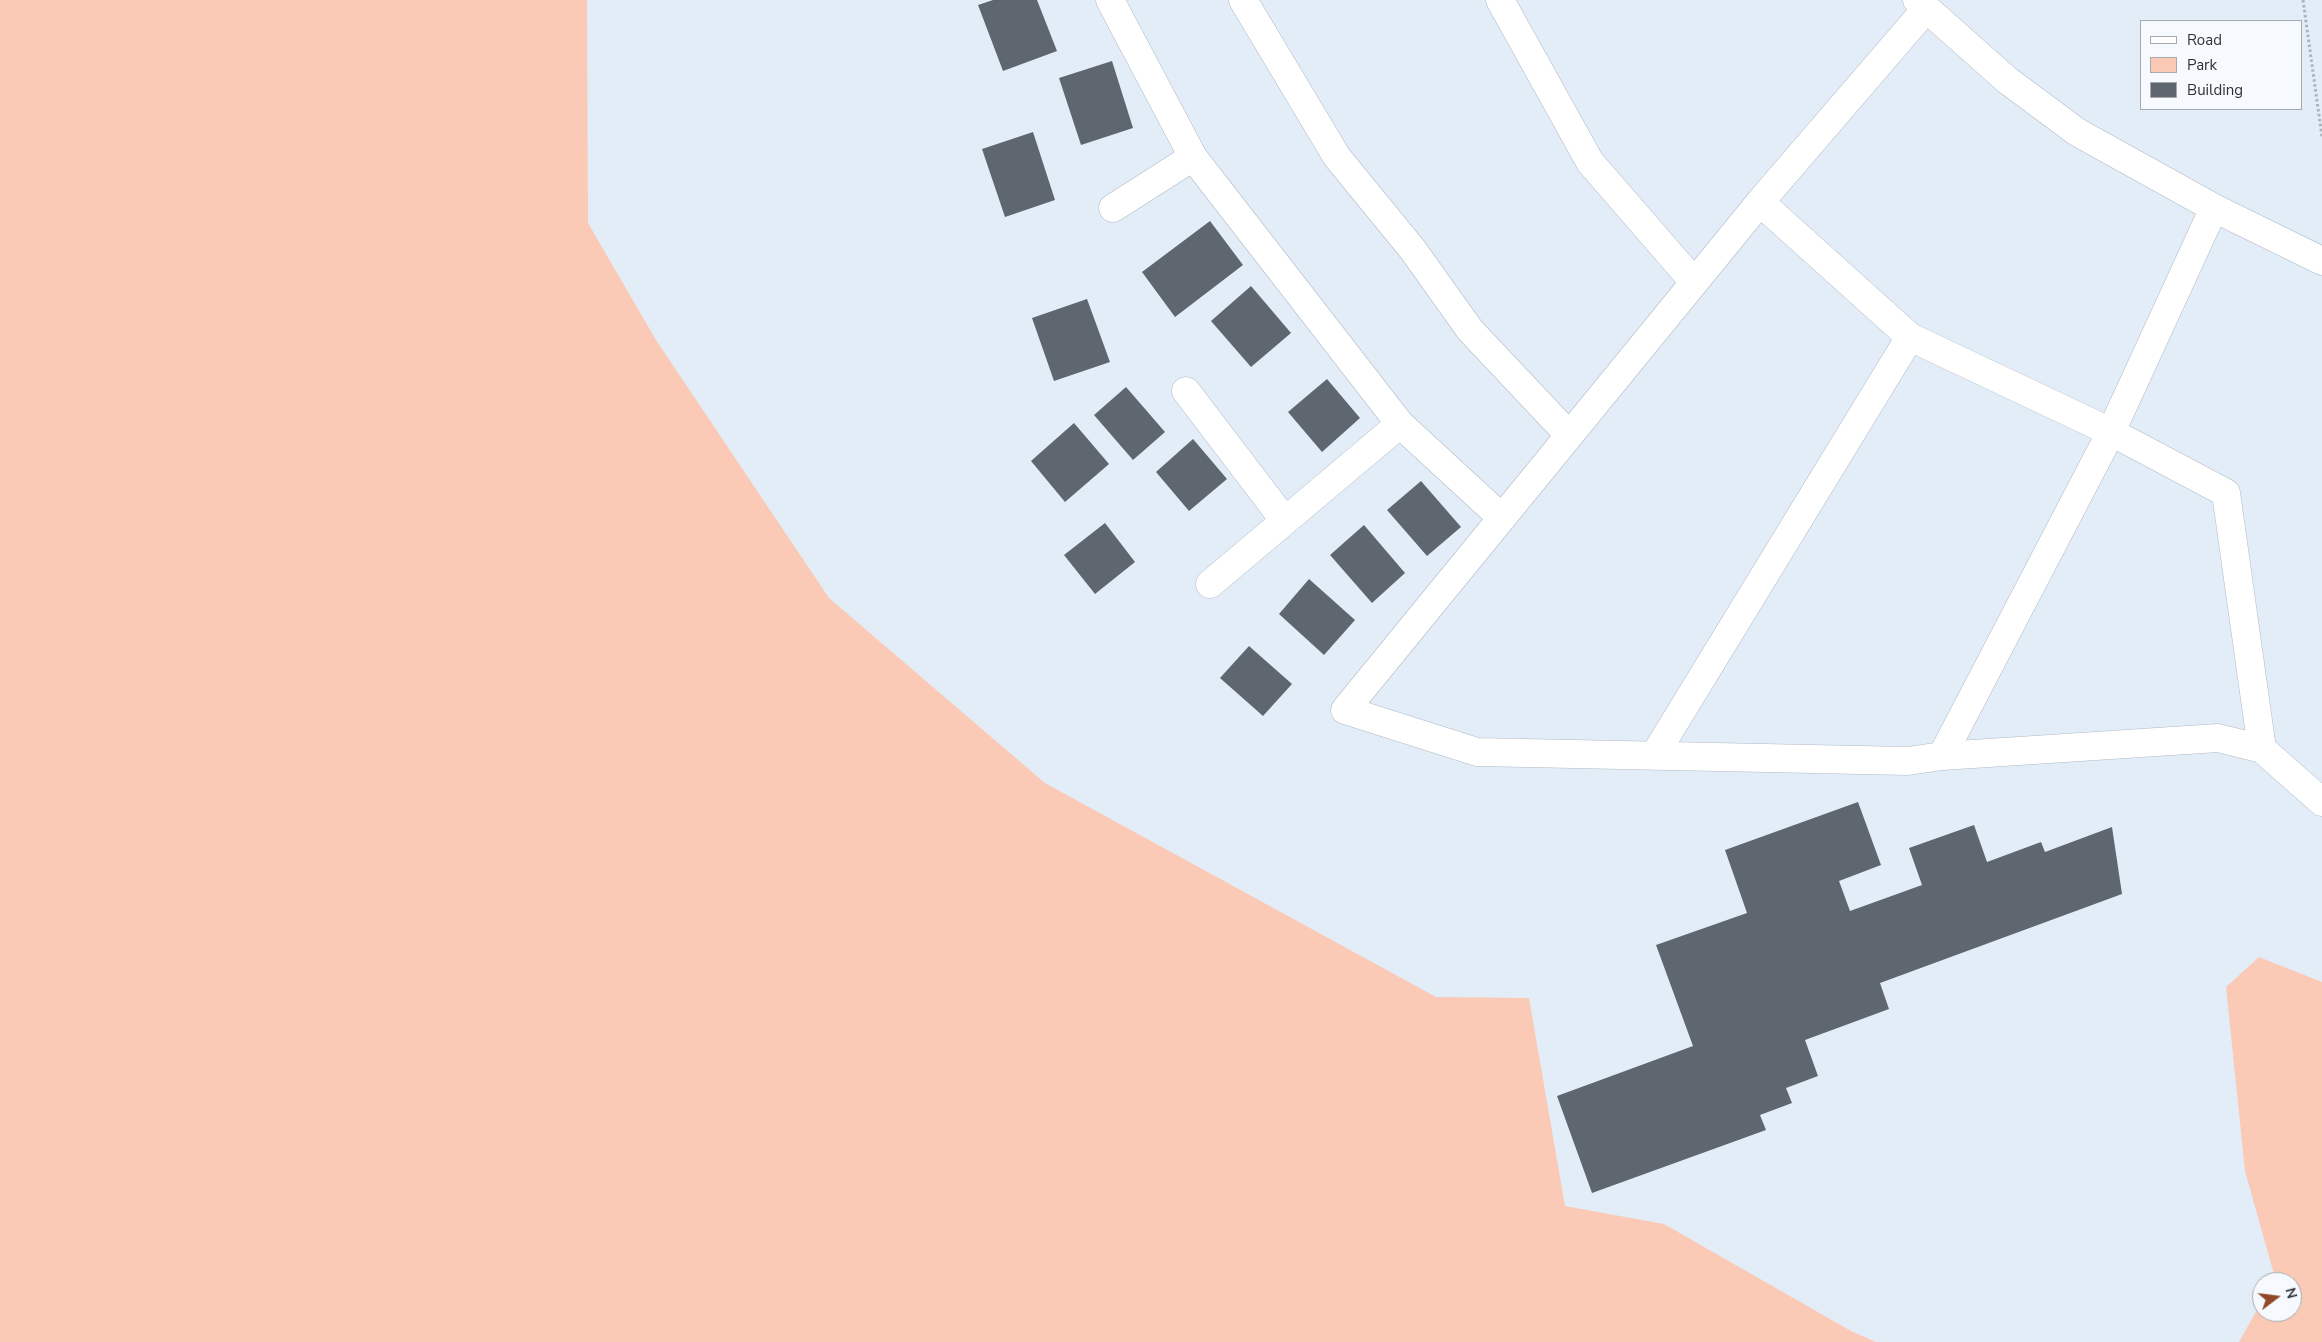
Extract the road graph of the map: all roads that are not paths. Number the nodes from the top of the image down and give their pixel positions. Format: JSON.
{"nodes":[{"id":1,"x":1110,"y":0,"type":"edge"},
{"id":2,"x":1243,"y":0,"type":"edge"},
{"id":3,"x":1500,"y":0,"type":"edge"},
{"id":4,"x":1922,"y":4,"type":"edge"},
{"id":5,"x":1192,"y":157,"type":"junction"},
{"id":6,"x":1760,"y":202,"type":"junction"},
{"id":7,"x":1113,"y":208,"type":"dead end"},
{"id":8,"x":2214,"y":208,"type":"junction"},
{"id":9,"x":2322,"y":261,"type":"edge"},
{"id":10,"x":1694,"y":282,"type":"junction"},
{"id":11,"x":1910,"y":337,"type":"junction"},
{"id":12,"x":1186,"y":390,"type":"dead end"},
{"id":13,"x":1400,"y":424,"type":"junction"},
{"id":14,"x":2110,"y":432,"type":"junction"},
{"id":15,"x":1569,"y":435,"type":"junction"},
{"id":16,"x":1502,"y":518,"type":"junction"},
{"id":17,"x":1285,"y":521,"type":"junction"},
{"id":18,"x":1210,"y":584,"type":"dead end"},
{"id":19,"x":2262,"y":749,"type":"junction"},
{"id":20,"x":1654,"y":756,"type":"junction"},
{"id":21,"x":1942,"y":756,"type":"junction"},
{"id":22,"x":2322,"y":802,"type":"edge"}],
"edges":[{"from":1,"to":5,"type":"street"},
{"from":2,"to":15,"type":"street"},
{"from":3,"to":10,"type":"street"},
{"from":4,"to":6,"type":"street"},
{"from":4,"to":8,"type":"street"},
{"from":5,"to":7,"type":"street"},
{"from":5,"to":13,"type":"street"},
{"from":6,"to":10,"type":"street"},
{"from":6,"to":11,"type":"street"},
{"from":8,"to":9,"type":"street"},
{"from":8,"to":14,"type":"street"},
{"from":10,"to":15,"type":"street"},
{"from":11,"to":14,"type":"street"},
{"from":11,"to":20,"type":"street"},
{"from":12,"to":17,"type":"street"},
{"from":13,"to":16,"type":"street"},
{"from":13,"to":17,"type":"street"},
{"from":14,"to":19,"type":"street"},
{"from":14,"to":21,"type":"street"},
{"from":15,"to":16,"type":"street"},
{"from":16,"to":20,"type":"street"},
{"from":17,"to":18,"type":"street"},
{"from":19,"to":21,"type":"street"},
{"from":19,"to":22,"type":"street"},
{"from":20,"to":21,"type":"street"}]}
